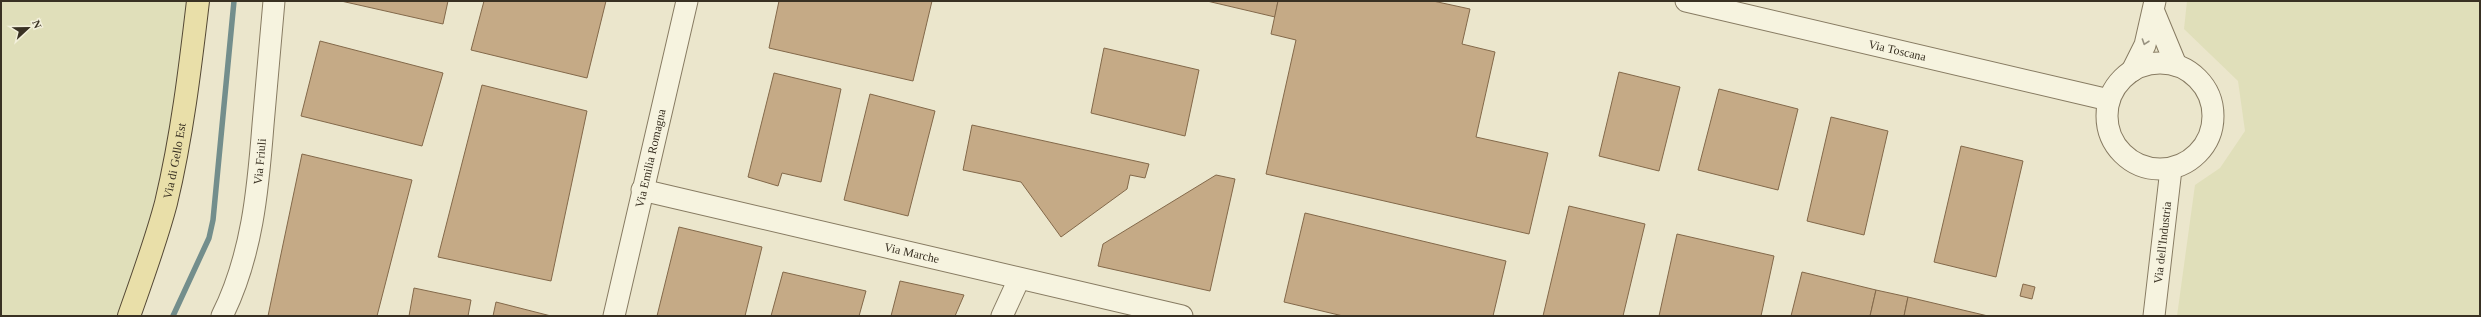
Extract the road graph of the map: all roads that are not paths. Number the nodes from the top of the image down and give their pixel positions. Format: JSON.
{"nodes":[{"id":1,"x":198,"y":1,"type":"edge"},
{"id":2,"x":274,"y":1,"type":"edge"},
{"id":3,"x":687,"y":1,"type":"edge"},
{"id":4,"x":1686,"y":1,"type":"edge"},
{"id":5,"x":2155,"y":7,"type":"edge"},
{"id":6,"x":2176,"y":66,"type":"junction"},
{"id":7,"x":2132,"y":71,"type":"junction"},
{"id":8,"x":2109,"y":100,"type":"junction"},
{"id":9,"x":2171,"y":169,"type":"junction"},
{"id":10,"x":642,"y":190,"type":"junction"},
{"id":11,"x":1019,"y":279,"type":"junction"},
{"id":12,"x":129,"y":316,"type":"edge"},
{"id":13,"x":222,"y":316,"type":"edge"},
{"id":14,"x":614,"y":316,"type":"edge"},
{"id":15,"x":1002,"y":316,"type":"edge"},
{"id":16,"x":1182,"y":316,"type":"edge"},
{"id":17,"x":2154,"y":316,"type":"edge"}],
"edges":[{"from":1,"to":12,"type":"main road","name":"Via di Gello Est"},
{"from":2,"to":13,"type":"street","name":"Via Friuli"},
{"from":3,"to":10,"type":"street","name":"Via Emilia Romagna"},
{"from":4,"to":8,"type":"street","name":"Via Toscana"},
{"from":5,"to":6,"type":"street"},
{"from":5,"to":7,"type":"street","one_way":true},
{"from":6,"to":7,"type":"street"},
{"from":6,"to":9,"type":"street"},
{"from":7,"to":8,"type":"street"},
{"from":8,"to":9,"type":"street"},
{"from":9,"to":17,"type":"street","name":"Via dell'Industria"},
{"from":10,"to":11,"type":"street","name":"Via Marche"},
{"from":10,"to":14,"type":"street","name":"Via Emilia Romagna"},
{"from":11,"to":15,"type":"street"},
{"from":11,"to":16,"type":"street","name":"Via Marche"}]}
